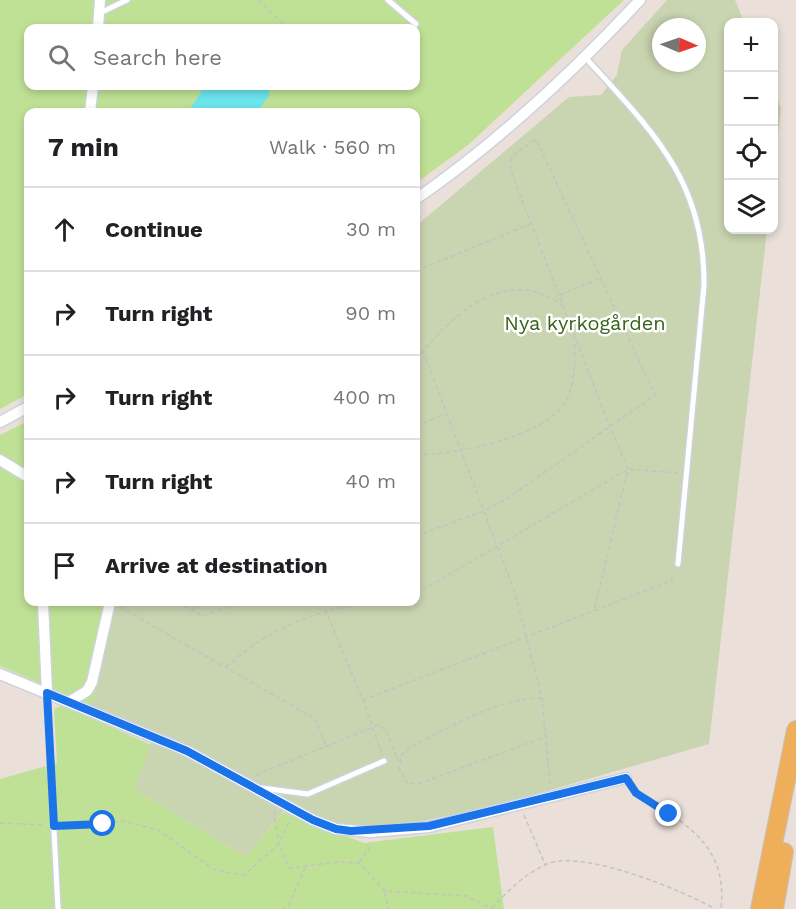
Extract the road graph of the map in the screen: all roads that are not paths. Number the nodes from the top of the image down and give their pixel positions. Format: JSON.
{"nodes":[{"id":1,"x":100,"y":0,"type":"edge"},
{"id":2,"x":127,"y":0,"type":"edge"},
{"id":3,"x":388,"y":0,"type":"edge"},
{"id":4,"x":640,"y":0,"type":"edge"},
{"id":5,"x":100,"y":13,"type":"junction"},
{"id":6,"x":99,"y":24,"type":"edge"},
{"id":7,"x":416,"y":24,"type":"dead end"},
{"id":8,"x":584,"y":56,"type":"junction"},
{"id":9,"x":93,"y":90,"type":"edge"},
{"id":10,"x":90,"y":108,"type":"edge"},
{"id":11,"x":420,"y":196,"type":"edge"},
{"id":12,"x":24,"y":409,"type":"edge"},
{"id":13,"x":0,"y":422,"type":"edge"},
{"id":14,"x":0,"y":460,"type":"edge"},
{"id":15,"x":24,"y":475,"type":"edge"},
{"id":16,"x":678,"y":564,"type":"road end"},
{"id":17,"x":43,"y":606,"type":"edge"},
{"id":18,"x":109,"y":606,"type":"edge"},
{"id":19,"x":0,"y":674,"type":"edge"},
{"id":20,"x":47,"y":693,"type":"junction"},
{"id":21,"x":69,"y":702,"type":"junction"},
{"id":22,"x":796,"y":730,"type":"edge"},
{"id":23,"x":384,"y":761,"type":"road end"},
{"id":24,"x":626,"y":778,"type":"road end"},
{"id":25,"x":796,"y":786,"type":"edge"},
{"id":26,"x":254,"y":787,"type":"junction"},
{"id":27,"x":58,"y":909,"type":"edge"},
{"id":28,"x":760,"y":909,"type":"edge"},
{"id":29,"x":774,"y":909,"type":"edge"}],
"edges":[{"from":1,"to":5,"type":"street"},
{"from":2,"to":5,"type":"lane"},
{"from":3,"to":7,"type":"lane"},
{"from":4,"to":8,"type":"street"},
{"from":5,"to":6,"type":"street"},
{"from":8,"to":11,"type":"street"},
{"from":8,"to":16,"type":"lane"},
{"from":9,"to":10,"type":"street"},
{"from":12,"to":13,"type":"street"},
{"from":14,"to":15,"type":"street"},
{"from":17,"to":20,"type":"street"},
{"from":18,"to":21,"type":"street"},
{"from":19,"to":20,"type":"street"},
{"from":20,"to":21,"type":"street"},
{"from":20,"to":27,"type":"lane"},
{"from":21,"to":26,"type":"street"},
{"from":22,"to":28,"type":"main road"},
{"from":23,"to":26,"type":"lane"},
{"from":24,"to":26,"type":"street"},
{"from":25,"to":29,"type":"main road"}]}
